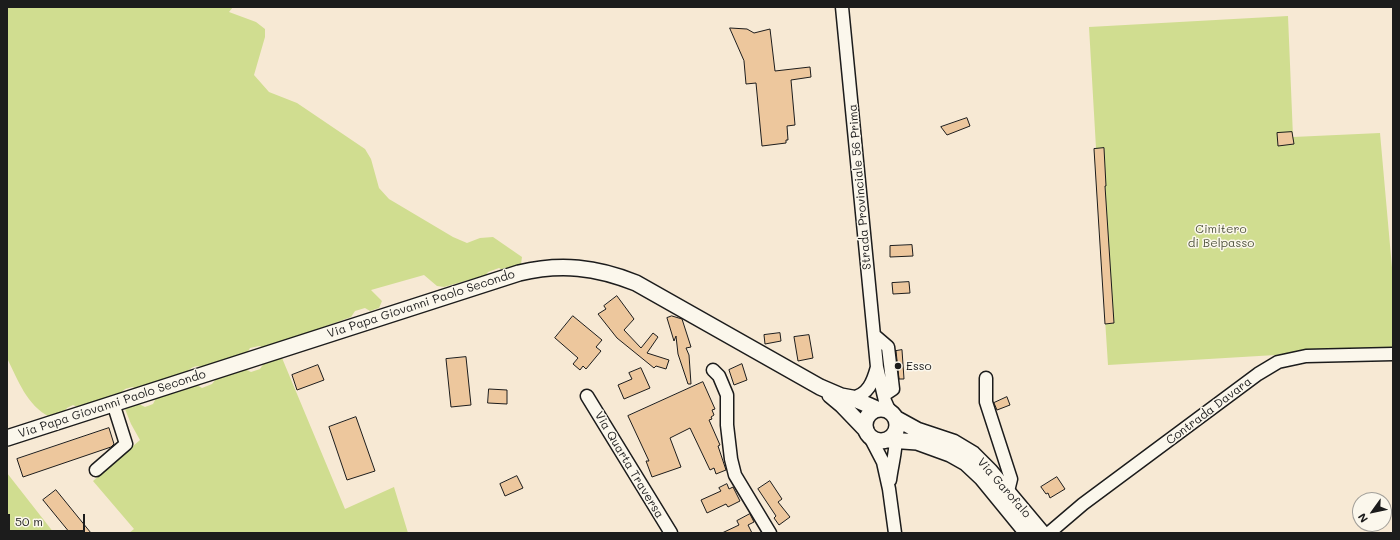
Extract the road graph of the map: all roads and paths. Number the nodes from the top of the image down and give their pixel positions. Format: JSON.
{"nodes":[{"id":1,"x":842,"y":7,"type":"edge"},
{"id":2,"x":874,"y":335,"type":"junction"},
{"id":3,"x":1393,"y":354,"type":"edge"},
{"id":4,"x":877,"y":367,"type":"junction"},
{"id":5,"x":713,"y":370,"type":"dead end"},
{"id":6,"x":986,"y":378,"type":"dead end"},
{"id":7,"x":820,"y":388,"type":"junction"},
{"id":8,"x":884,"y":395,"type":"junction"},
{"id":9,"x":587,"y":396,"type":"dead end"},
{"id":10,"x":860,"y":398,"type":"junction"},
{"id":11,"x":113,"y":404,"type":"junction"},
{"id":12,"x":891,"y":425,"type":"junction"},
{"id":13,"x":866,"y":430,"type":"junction"},
{"id":14,"x":7,"y":438,"type":"edge"},
{"id":15,"x":917,"y":442,"type":"junction"},
{"id":16,"x":893,"y":460,"type":"junction"},
{"id":17,"x":96,"y":470,"type":"dead end"},
{"id":18,"x":890,"y":489,"type":"junction"},
{"id":19,"x":1008,"y":491,"type":"junction"},
{"id":20,"x":671,"y":533,"type":"edge"},
{"id":21,"x":770,"y":533,"type":"edge"},
{"id":22,"x":895,"y":533,"type":"edge"},
{"id":23,"x":1027,"y":533,"type":"edge"},
{"id":24,"x":1042,"y":533,"type":"edge"},
{"id":25,"x":1050,"y":533,"type":"edge"}],
"edges":[{"from":1,"to":2,"type":"street","name":"Strada Provinciale 56 Prima"},
{"from":2,"to":4,"type":"street","name":"Strada Provinciale 56 Prima"},
{"from":2,"to":8,"type":"street"},
{"from":3,"to":25,"type":"street","name":"Contrada Davara"},
{"from":4,"to":8,"type":"street","name":"Strada Provinciale 56 Prima"},
{"from":4,"to":10,"type":"street"},
{"from":5,"to":21,"type":"street"},
{"from":6,"to":19,"type":"street"},
{"from":7,"to":10,"type":"main road"},
{"from":7,"to":11,"type":"main road","name":"Via Papa Giovanni Paolo Secondo"},
{"from":7,"to":13,"type":"main road"},
{"from":8,"to":12,"type":"street","name":"Strada Provinciale 56 Prima"},
{"from":9,"to":20,"type":"street","name":"Via Quarta Traversa"},
{"from":10,"to":12,"type":"main road"},
{"from":10,"to":13,"type":"street"},
{"from":11,"to":14,"type":"main road","name":"Via Papa Giovanni Paolo Secondo"},
{"from":11,"to":17,"type":"street"},
{"from":12,"to":13,"type":"main road"},
{"from":12,"to":13,"type":"main road"},
{"from":12,"to":15,"type":"main road","name":"Via Garofalo"},
{"from":12,"to":16,"type":"street"},
{"from":12,"to":19,"type":"main road","name":"Via Garofalo"},
{"from":13,"to":18,"type":"street"},
{"from":15,"to":16,"type":"street"},
{"from":15,"to":23,"type":"main road","name":"Via Garofalo"},
{"from":16,"to":18,"type":"street"},
{"from":18,"to":22,"type":"street"},
{"from":19,"to":24,"type":"main road","name":"Via Garofalo"}]}
